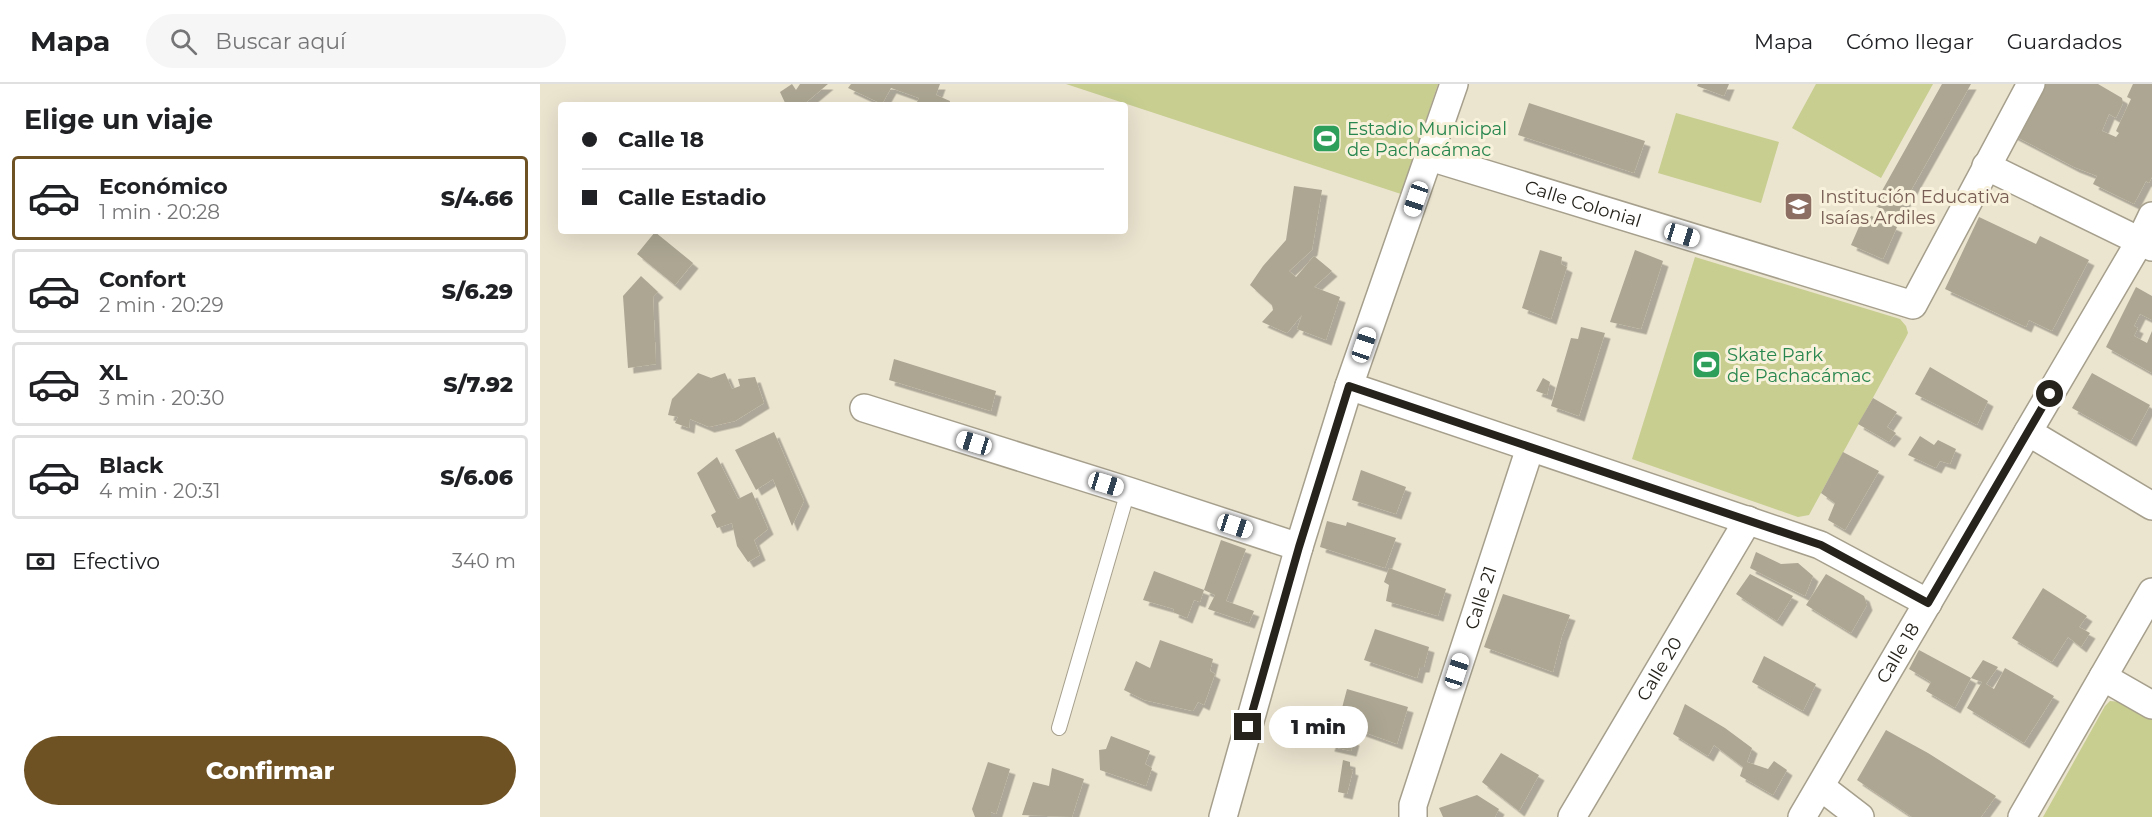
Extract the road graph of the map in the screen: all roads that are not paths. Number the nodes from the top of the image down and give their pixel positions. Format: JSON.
{"nodes":[{"id":1,"x":1454,"y":84,"type":"edge"},
{"id":2,"x":2031,"y":84,"type":"edge"},
{"id":3,"x":1430,"y":157,"type":"junction"},
{"id":4,"x":1986,"y":166,"type":"junction"},
{"id":5,"x":2152,"y":216,"type":"edge"},
{"id":6,"x":2146,"y":244,"type":"edge"},
{"id":7,"x":1349,"y":386,"type":"junction"},
{"id":8,"x":864,"y":408,"type":"dead end"},
{"id":9,"x":2028,"y":432,"type":"junction"},
{"id":10,"x":1530,"y":448,"type":"junction"},
{"id":11,"x":1128,"y":491,"type":"junction"},
{"id":12,"x":2152,"y":506,"type":"edge"},
{"id":13,"x":1748,"y":520,"type":"junction"},
{"id":14,"x":1299,"y":547,"type":"junction"},
{"id":15,"x":2152,"y":592,"type":"edge"},
{"id":16,"x":1928,"y":603,"type":"junction"},
{"id":17,"x":2103,"y":677,"type":"junction"},
{"id":18,"x":2152,"y":705,"type":"edge"},
{"id":19,"x":1059,"y":728,"type":"dead end"},
{"id":20,"x":1821,"y":787,"type":"junction"},
{"id":21,"x":1223,"y":817,"type":"edge"},
{"id":22,"x":1413,"y":817,"type":"edge"},
{"id":23,"x":1572,"y":817,"type":"edge"},
{"id":24,"x":1802,"y":817,"type":"edge"},
{"id":25,"x":1860,"y":817,"type":"edge"},
{"id":26,"x":2022,"y":817,"type":"edge"}],
"edges":[{"from":1,"to":3,"type":"street"},
{"from":2,"to":4,"type":"street"},
{"from":3,"to":4,"type":"street","name":"Calle Colonial"},
{"from":3,"to":7,"type":"street"},
{"from":4,"to":6,"type":"street"},
{"from":5,"to":6,"type":"street","name":"Calle 18"},
{"from":6,"to":9,"type":"street","name":"Calle 18"},
{"from":7,"to":10,"type":"street"},
{"from":7,"to":14,"type":"street"},
{"from":8,"to":11,"type":"street"},
{"from":9,"to":12,"type":"street"},
{"from":9,"to":16,"type":"street","name":"Calle 18"},
{"from":10,"to":13,"type":"street"},
{"from":10,"to":22,"type":"street","name":"Calle 21"},
{"from":11,"to":14,"type":"street"},
{"from":11,"to":19,"type":"lane"},
{"from":13,"to":16,"type":"street"},
{"from":13,"to":23,"type":"street","name":"Calle 20"},
{"from":14,"to":21,"type":"street"},
{"from":15,"to":17,"type":"street"},
{"from":16,"to":20,"type":"street","name":"Calle 18"},
{"from":17,"to":18,"type":"street"},
{"from":17,"to":26,"type":"street"},
{"from":20,"to":24,"type":"street","name":"Calle 18"},
{"from":20,"to":25,"type":"street"}]}
